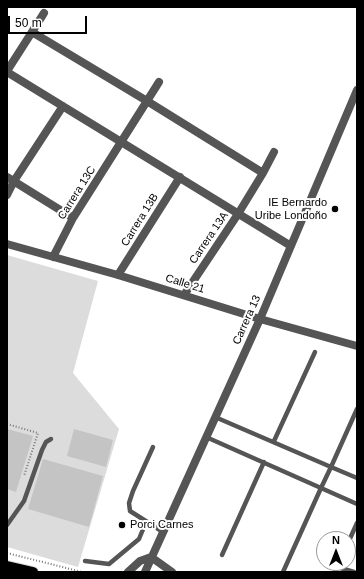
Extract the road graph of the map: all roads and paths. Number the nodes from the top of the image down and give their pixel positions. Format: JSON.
{"nodes":[{"id":1,"x":44,"y":13,"type":"dead end"},
{"id":2,"x":32,"y":32,"type":"junction"},
{"id":3,"x":7,"y":72,"type":"edge"},
{"id":4,"x":159,"y":82,"type":"dead end"},
{"id":5,"x":357,"y":90,"type":"edge"},
{"id":6,"x":147,"y":101,"type":"junction"},
{"id":7,"x":63,"y":106,"type":"junction"},
{"id":8,"x":122,"y":142,"type":"junction"},
{"id":9,"x":274,"y":152,"type":"dead end"},
{"id":10,"x":263,"y":173,"type":"junction"},
{"id":11,"x":180,"y":177,"type":"junction"},
{"id":12,"x":10,"y":180,"type":"edge"},
{"id":13,"x":7,"y":195,"type":"edge"},
{"id":14,"x":238,"y":214,"type":"junction"},
{"id":15,"x":73,"y":218,"type":"junction"},
{"id":16,"x":7,"y":244,"type":"edge"},
{"id":17,"x":291,"y":246,"type":"junction"},
{"id":18,"x":53,"y":257,"type":"junction"},
{"id":19,"x":118,"y":275,"type":"junction"},
{"id":20,"x":184,"y":295,"type":"junction"},
{"id":21,"x":260,"y":319,"type":"junction"},
{"id":22,"x":357,"y":346,"type":"edge"},
{"id":23,"x":315,"y":352,"type":"dead end"},
{"id":24,"x":357,"y":409,"type":"edge"},
{"id":25,"x":215,"y":417,"type":"junction"},
{"id":26,"x":7,"y":424,"type":"edge"},
{"id":27,"x":206,"y":437,"type":"junction"},
{"id":28,"x":51,"y":439,"type":"dead end"},
{"id":29,"x":274,"y":441,"type":"junction"},
{"id":30,"x":153,"y":447,"type":"dead end"},
{"id":31,"x":264,"y":462,"type":"junction"},
{"id":32,"x":330,"y":467,"type":"junction"},
{"id":33,"x":23,"y":477,"type":"dead end"},
{"id":34,"x":357,"y":478,"type":"edge"},
{"id":35,"x":321,"y":488,"type":"junction"},
{"id":36,"x":7,"y":500,"type":"edge"},
{"id":37,"x":357,"y":504,"type":"edge"},
{"id":38,"x":7,"y":508,"type":"edge"},
{"id":39,"x":146,"y":522,"type":"junction"},
{"id":40,"x":7,"y":525,"type":"edge"},
{"id":41,"x":163,"y":532,"type":"junction"},
{"id":42,"x":7,"y":553,"type":"edge"},
{"id":43,"x":222,"y":555,"type":"dead end"},
{"id":44,"x":151,"y":556,"type":"junction"},
{"id":45,"x":85,"y":561,"type":"dead end"},
{"id":46,"x":7,"y":566,"type":"edge"},
{"id":47,"x":33,"y":572,"type":"edge"},
{"id":48,"x":82,"y":572,"type":"edge"},
{"id":49,"x":128,"y":572,"type":"edge"},
{"id":50,"x":145,"y":572,"type":"edge"},
{"id":51,"x":172,"y":572,"type":"edge"},
{"id":52,"x":283,"y":572,"type":"edge"}],
"edges":[{"from":1,"to":2,"type":"street"},
{"from":2,"to":3,"type":"street"},
{"from":2,"to":6,"type":"street"},
{"from":3,"to":7,"type":"street"},
{"from":4,"to":6,"type":"street","name":"Carrera 13C"},
{"from":5,"to":17,"type":"street","name":"Carrera 13"},
{"from":6,"to":8,"type":"street","name":"Carrera 13C"},
{"from":6,"to":10,"type":"street"},
{"from":7,"to":8,"type":"street"},
{"from":7,"to":12,"type":"street"},
{"from":8,"to":11,"type":"street"},
{"from":8,"to":15,"type":"street","name":"Carrera 13C"},
{"from":9,"to":10,"type":"street","name":"Carrera 13A"},
{"from":10,"to":14,"type":"street","name":"Carrera 13A"},
{"from":11,"to":14,"type":"street"},
{"from":11,"to":19,"type":"street","name":"Carrera 13B"},
{"from":12,"to":13,"type":"street"},
{"from":12,"to":15,"type":"street"},
{"from":14,"to":17,"type":"street"},
{"from":14,"to":20,"type":"street","name":"Carrera 13A"},
{"from":15,"to":18,"type":"street","name":"Carrera 13C"},
{"from":16,"to":18,"type":"street","name":"Calle 21"},
{"from":17,"to":21,"type":"street","name":"Carrera 13"},
{"from":18,"to":19,"type":"street","name":"Calle 21"},
{"from":19,"to":20,"type":"street","name":"Calle 21"},
{"from":20,"to":21,"type":"street","name":"Calle 21"},
{"from":21,"to":22,"type":"street","name":"Calle 21"},
{"from":21,"to":25,"type":"street","name":"Carrera 13"},
{"from":23,"to":29,"type":"lane"},
{"from":24,"to":32,"type":"lane"},
{"from":25,"to":27,"type":"street","name":"Carrera 13"},
{"from":25,"to":29,"type":"lane"},
{"from":26,"to":33,"type":"path"},
{"from":27,"to":31,"type":"lane"},
{"from":27,"to":41,"type":"street","name":"Carrera 13"},
{"from":28,"to":40,"type":"lane"},
{"from":29,"to":32,"type":"lane"},
{"from":30,"to":39,"type":"lane"},
{"from":31,"to":35,"type":"lane"},
{"from":31,"to":43,"type":"lane"},
{"from":32,"to":34,"type":"lane"},
{"from":32,"to":35,"type":"lane"},
{"from":35,"to":37,"type":"lane"},
{"from":35,"to":52,"type":"lane"},
{"from":36,"to":38,"type":"path"},
{"from":39,"to":41,"type":"lane"},
{"from":39,"to":45,"type":"lane"},
{"from":41,"to":44,"type":"street","name":"Carrera 13"},
{"from":42,"to":48,"type":"path"},
{"from":44,"to":49,"type":"street"},
{"from":44,"to":50,"type":"street","name":"Carrera 13"},
{"from":44,"to":51,"type":"street"},
{"from":46,"to":47,"type":"main road"}]}
